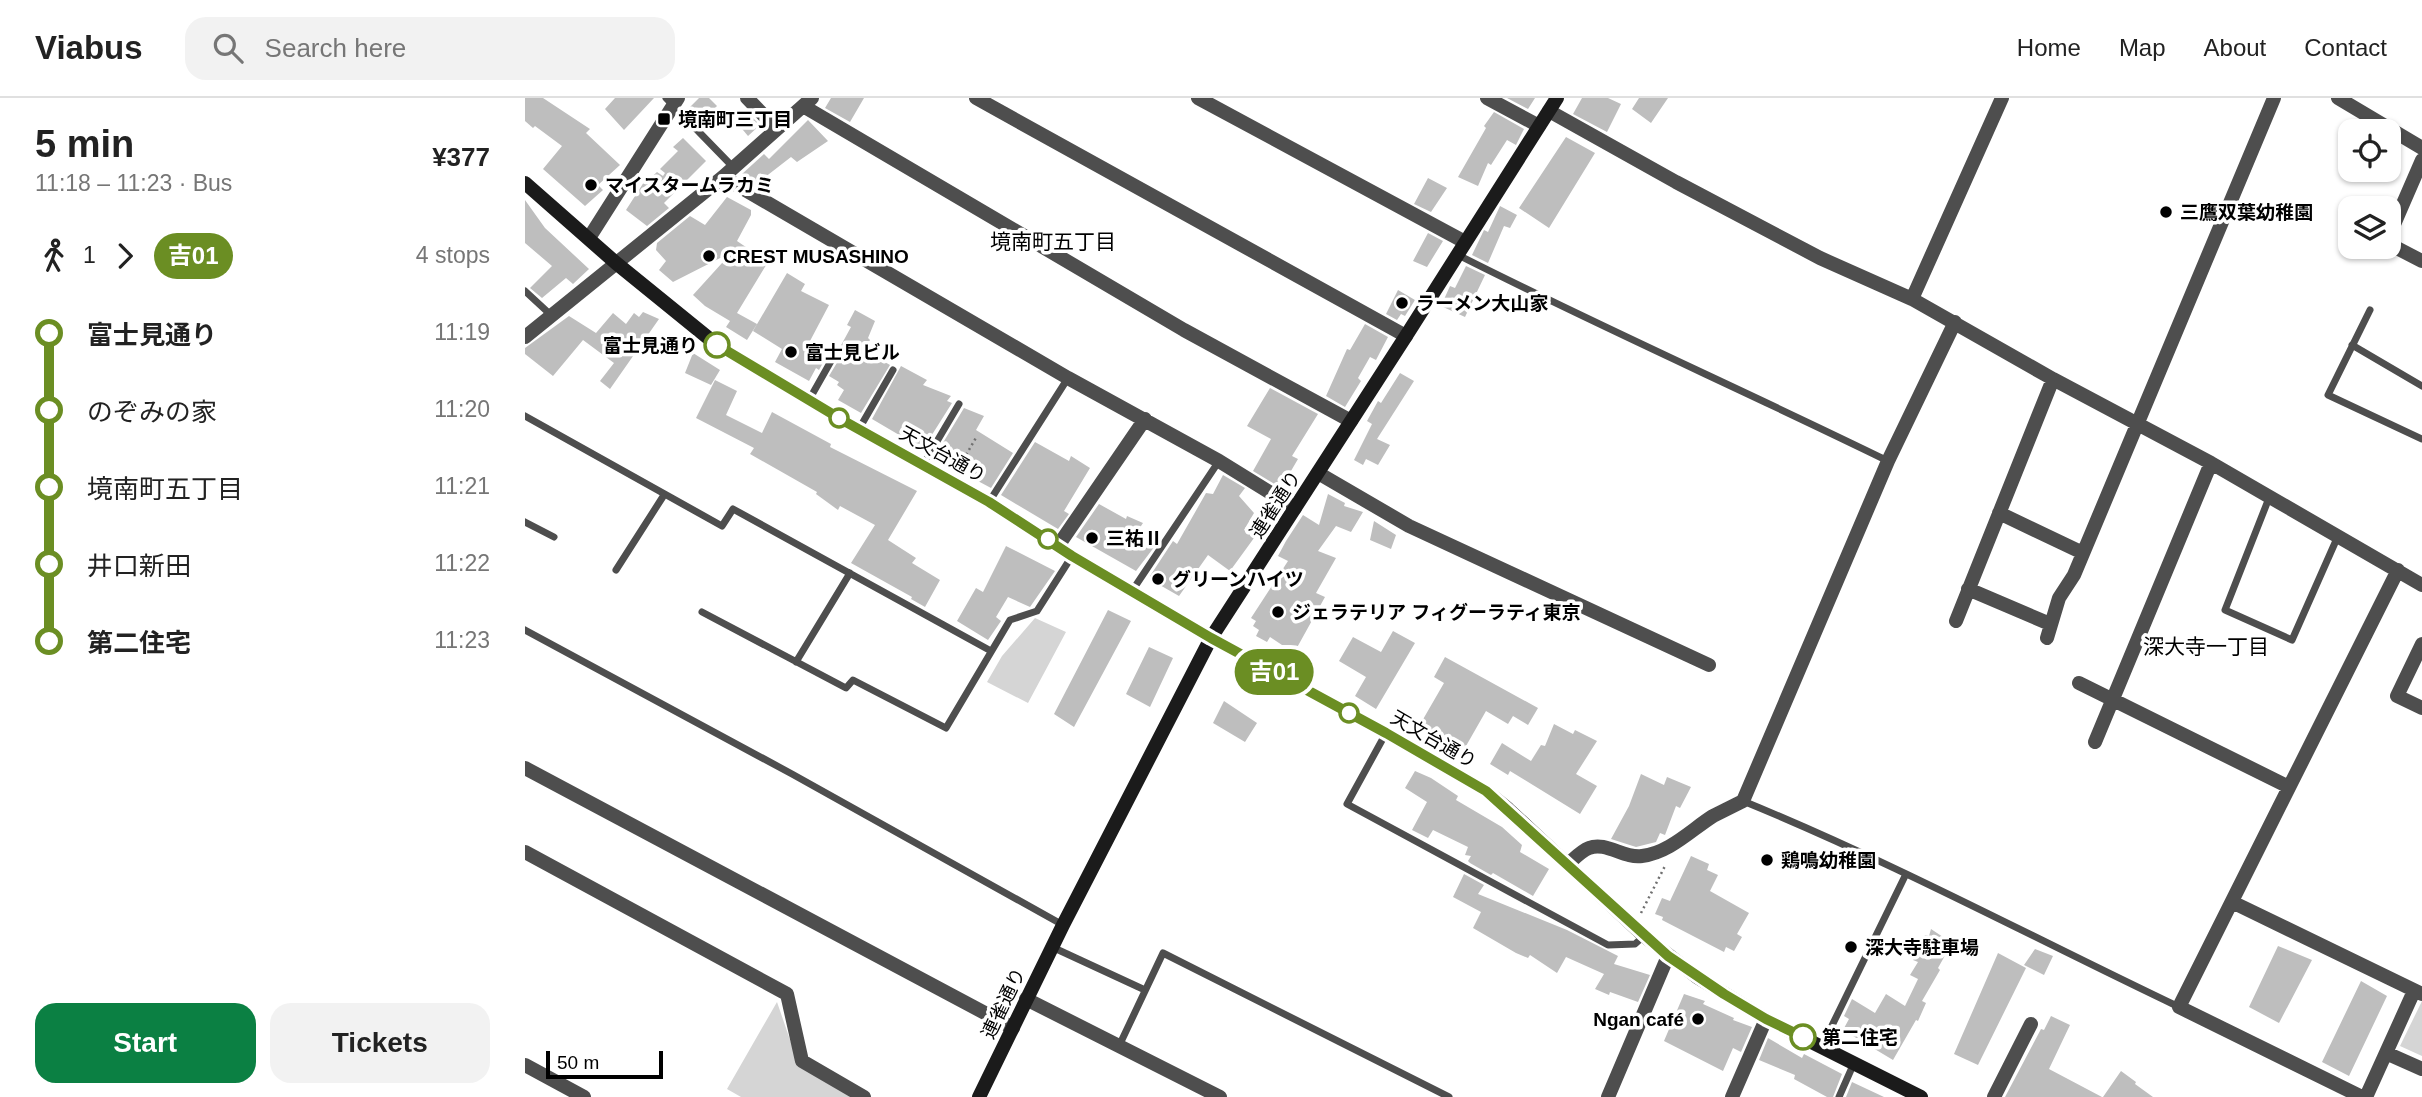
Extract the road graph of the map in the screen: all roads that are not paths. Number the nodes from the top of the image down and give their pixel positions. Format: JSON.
{"nodes":[{"id":1,"x":747,"y":98,"type":"edge"},
{"id":2,"x":976,"y":98,"type":"edge"},
{"id":3,"x":1198,"y":98,"type":"edge"},
{"id":4,"x":1487,"y":98,"type":"edge"},
{"id":5,"x":2002,"y":98,"type":"edge"},
{"id":6,"x":2274,"y":98,"type":"edge"},
{"id":7,"x":2338,"y":98,"type":"edge"},
{"id":8,"x":673,"y":100,"type":"edge"},
{"id":9,"x":807,"y":102,"type":"edge"},
{"id":10,"x":1553,"y":104,"type":"edge"},
{"id":11,"x":1539,"y":126,"type":"junction"},
{"id":12,"x":777,"y":129,"type":"junction"},
{"id":13,"x":2422,"y":148,"type":"edge"},
{"id":14,"x":2422,"y":160,"type":"edge"},
{"id":15,"x":728,"y":172,"type":"junction"},
{"id":16,"x":525,"y":183,"type":"edge"},
{"id":17,"x":2401,"y":208,"type":"edge"},
{"id":18,"x":589,"y":238,"type":"junction"},
{"id":19,"x":1465,"y":242,"type":"junction"},
{"id":20,"x":2401,"y":250,"type":"edge"},
{"id":21,"x":1457,"y":255,"type":"junction"},
{"id":22,"x":2422,"y":261,"type":"edge"},
{"id":23,"x":616,"y":263,"type":"junction"},
{"id":24,"x":525,"y":291,"type":"edge"},
{"id":25,"x":1912,"y":299,"type":"junction"},
{"id":26,"x":2370,"y":310,"type":"dead end"},
{"id":27,"x":552,"y":316,"type":"junction"},
{"id":28,"x":1955,"y":322,"type":"junction"},
{"id":29,"x":1406,"y":336,"type":"junction"},
{"id":30,"x":525,"y":337,"type":"edge"},
{"id":31,"x":2352,"y":345,"type":"junction"},
{"id":32,"x":835,"y":354,"type":"dead end"},
{"id":33,"x":893,"y":370,"type":"dead end"},
{"id":34,"x":1068,"y":378,"type":"junction"},
{"id":35,"x":2053,"y":379,"type":"junction"},
{"id":36,"x":2422,"y":386,"type":"edge"},
{"id":37,"x":809,"y":400,"type":"junction"},
{"id":38,"x":959,"y":404,"type":"dead end"},
{"id":39,"x":525,"y":416,"type":"edge"},
{"id":40,"x":1145,"y":419,"type":"junction"},
{"id":41,"x":1351,"y":421,"type":"junction"},
{"id":42,"x":2139,"y":425,"type":"junction"},
{"id":43,"x":859,"y":429,"type":"junction"},
{"id":44,"x":2422,"y":439,"type":"edge"},
{"id":45,"x":1219,"y":461,"type":"junction"},
{"id":46,"x":1888,"y":461,"type":"junction"},
{"id":47,"x":2211,"y":463,"type":"junction"},
{"id":48,"x":923,"y":465,"type":"junction"},
{"id":49,"x":1318,"y":473,"type":"junction"},
{"id":50,"x":664,"y":495,"type":"junction"},
{"id":51,"x":2269,"y":498,"type":"junction"},
{"id":52,"x":989,"y":502,"type":"junction"},
{"id":53,"x":1295,"y":508,"type":"junction"},
{"id":54,"x":1999,"y":513,"type":"junction"},
{"id":55,"x":525,"y":522,"type":"edge"},
{"id":56,"x":2338,"y":536,"type":"junction"},
{"id":57,"x":554,"y":537,"type":"dead end"},
{"id":58,"x":1058,"y":546,"type":"junction"},
{"id":59,"x":2083,"y":553,"type":"junction"},
{"id":60,"x":1072,"y":556,"type":"junction"},
{"id":61,"x":616,"y":569,"type":"dead end"},
{"id":62,"x":2397,"y":570,"type":"junction"},
{"id":63,"x":850,"y":573,"type":"junction"},
{"id":64,"x":2422,"y":585,"type":"edge"},
{"id":65,"x":1968,"y":589,"type":"junction"},
{"id":66,"x":1131,"y":591,"type":"junction"},
{"id":67,"x":702,"y":612,"type":"dead end"},
{"id":68,"x":1956,"y":621,"type":"dead end"},
{"id":69,"x":525,"y":630,"type":"edge"},
{"id":70,"x":1211,"y":638,"type":"junction"},
{"id":71,"x":2422,"y":644,"type":"edge"},
{"id":72,"x":991,"y":651,"type":"junction"},
{"id":73,"x":796,"y":662,"type":"junction"},
{"id":74,"x":1709,"y":664,"type":"dead end"},
{"id":75,"x":2079,"y":683,"type":"dead end"},
{"id":76,"x":2113,"y":698,"type":"junction"},
{"id":77,"x":2422,"y":708,"type":"edge"},
{"id":78,"x":1386,"y":733,"type":"junction"},
{"id":79,"x":2095,"y":741,"type":"dead end"},
{"id":80,"x":525,"y":768,"type":"edge"},
{"id":81,"x":2289,"y":788,"type":"junction"},
{"id":82,"x":1743,"y":802,"type":"junction"},
{"id":83,"x":525,"y":852,"type":"edge"},
{"id":84,"x":1567,"y":864,"type":"junction"},
{"id":85,"x":1906,"y":874,"type":"junction"},
{"id":86,"x":2232,"y":902,"type":"junction"},
{"id":87,"x":1063,"y":925,"type":"junction"},
{"id":88,"x":1639,"y":931,"type":"junction"},
{"id":89,"x":1052,"y":947,"type":"junction"},
{"id":90,"x":1668,"y":956,"type":"junction"},
{"id":91,"x":1146,"y":990,"type":"junction"},
{"id":92,"x":2418,"y":993,"type":"edge"},
{"id":93,"x":1026,"y":999,"type":"junction"},
{"id":94,"x":2179,"y":1007,"type":"junction"},
{"id":95,"x":1766,"y":1019,"type":"junction"},
{"id":96,"x":2031,"y":1024,"type":"dead end"},
{"id":97,"x":1013,"y":1028,"type":"junction"},
{"id":98,"x":1119,"y":1046,"type":"junction"},
{"id":99,"x":1822,"y":1046,"type":"junction"},
{"id":100,"x":2386,"y":1053,"type":"junction"},
{"id":101,"x":1854,"y":1062,"type":"junction"},
{"id":102,"x":525,"y":1065,"type":"edge"},
{"id":103,"x":2422,"y":1069,"type":"edge"},
{"id":104,"x":584,"y":1097,"type":"edge"},
{"id":105,"x":864,"y":1097,"type":"edge"},
{"id":106,"x":979,"y":1097,"type":"edge"},
{"id":107,"x":1220,"y":1097,"type":"edge"},
{"id":108,"x":1449,"y":1097,"type":"edge"},
{"id":109,"x":1608,"y":1097,"type":"edge"},
{"id":110,"x":1732,"y":1097,"type":"edge"},
{"id":111,"x":1839,"y":1097,"type":"edge"},
{"id":112,"x":1921,"y":1097,"type":"edge"},
{"id":113,"x":1994,"y":1097,"type":"edge"},
{"id":114,"x":2364,"y":1097,"type":"edge"}],
"edges":[{"from":1,"to":12,"type":"street"},
{"from":2,"to":29,"type":"street"},
{"from":3,"to":19,"type":"street"},
{"from":4,"to":11,"type":"street"},
{"from":5,"to":25,"type":"street"},
{"from":6,"to":42,"type":"street"},
{"from":7,"to":13,"type":"street"},
{"from":8,"to":15,"type":"lane"},
{"from":8,"to":18,"type":"street"},
{"from":9,"to":12,"type":"street"},
{"from":9,"to":41,"type":"street"},
{"from":10,"to":11,"type":"main road","name":"連雀通り"},
{"from":10,"to":25,"type":"street"},
{"from":11,"to":19,"type":"main road","name":"連雀通り"},
{"from":12,"to":15,"type":"street"},
{"from":14,"to":17,"type":"street"},
{"from":15,"to":23,"type":"street"},
{"from":15,"to":34,"type":"street"},
{"from":16,"to":18,"type":"main road","name":"天文台通り"},
{"from":18,"to":23,"type":"main road","name":"天文台通り"},
{"from":19,"to":21,"type":"main road","name":"連雀通り"},
{"from":20,"to":22,"type":"street"},
{"from":21,"to":29,"type":"main road","name":"連雀通り"},
{"from":21,"to":46,"type":"lane"},
{"from":23,"to":27,"type":"street"},
{"from":23,"to":37,"type":"main road","name":"天文台通り"},
{"from":24,"to":27,"type":"lane"},
{"from":25,"to":28,"type":"street"},
{"from":26,"to":31,"type":"lane"},
{"from":27,"to":30,"type":"street"},
{"from":28,"to":35,"type":"street"},
{"from":28,"to":46,"type":"street"},
{"from":29,"to":41,"type":"main road","name":"連雀通り"},
{"from":31,"to":36,"type":"lane"},
{"from":31,"to":44,"type":"lane"},
{"from":32,"to":37,"type":"lane"},
{"from":33,"to":43,"type":"lane"},
{"from":34,"to":40,"type":"street"},
{"from":34,"to":52,"type":"lane"},
{"from":35,"to":42,"type":"street"},
{"from":35,"to":54,"type":"street"},
{"from":37,"to":43,"type":"main road","name":"天文台通り"},
{"from":38,"to":48,"type":"lane"},
{"from":39,"to":50,"type":"lane"},
{"from":40,"to":45,"type":"street"},
{"from":40,"to":58,"type":"street"},
{"from":41,"to":49,"type":"main road","name":"連雀通り"},
{"from":42,"to":47,"type":"street"},
{"from":42,"to":59,"type":"street"},
{"from":43,"to":48,"type":"main road","name":"天文台通り"},
{"from":45,"to":53,"type":"street"},
{"from":45,"to":66,"type":"lane"},
{"from":46,"to":82,"type":"street"},
{"from":47,"to":51,"type":"street"},
{"from":47,"to":76,"type":"street"},
{"from":48,"to":52,"type":"main road","name":"天文台通り"},
{"from":49,"to":53,"type":"main road","name":"連雀通り"},
{"from":49,"to":74,"type":"street"},
{"from":50,"to":61,"type":"lane"},
{"from":50,"to":63,"type":"lane"},
{"from":51,"to":56,"type":"street"},
{"from":51,"to":56,"type":"lane"},
{"from":52,"to":58,"type":"main road","name":"天文台通り"},
{"from":53,"to":70,"type":"main road","name":"連雀通り"},
{"from":54,"to":59,"type":"street"},
{"from":54,"to":65,"type":"street"},
{"from":55,"to":57,"type":"lane"},
{"from":56,"to":62,"type":"street"},
{"from":58,"to":60,"type":"main road","name":"天文台通り"},
{"from":59,"to":65,"type":"street"},
{"from":60,"to":66,"type":"main road","name":"天文台通り"},
{"from":60,"to":72,"type":"lane"},
{"from":62,"to":64,"type":"street"},
{"from":62,"to":81,"type":"street"},
{"from":63,"to":72,"type":"lane"},
{"from":63,"to":73,"type":"lane"},
{"from":65,"to":68,"type":"street"},
{"from":66,"to":70,"type":"main road","name":"天文台通り"},
{"from":67,"to":73,"type":"lane"},
{"from":69,"to":87,"type":"lane"},
{"from":70,"to":78,"type":"main road","name":"天文台通り"},
{"from":70,"to":87,"type":"main road","name":"連雀通り"},
{"from":71,"to":77,"type":"street"},
{"from":72,"to":73,"type":"lane"},
{"from":75,"to":76,"type":"street"},
{"from":76,"to":79,"type":"street"},
{"from":76,"to":81,"type":"street"},
{"from":78,"to":84,"type":"main road","name":"天文台通り"},
{"from":78,"to":88,"type":"lane"},
{"from":80,"to":97,"type":"street"},
{"from":81,"to":86,"type":"street"},
{"from":82,"to":84,"type":"street"},
{"from":82,"to":85,"type":"lane"},
{"from":83,"to":105,"type":"street"},
{"from":84,"to":88,"type":"main road","name":"天文台通り"},
{"from":85,"to":94,"type":"lane"},
{"from":85,"to":99,"type":"lane"},
{"from":86,"to":92,"type":"street"},
{"from":86,"to":94,"type":"street"},
{"from":87,"to":89,"type":"main road","name":"連雀通り"},
{"from":88,"to":90,"type":"main road","name":"天文台通り"},
{"from":89,"to":91,"type":"lane"},
{"from":89,"to":93,"type":"main road","name":"連雀通り"},
{"from":90,"to":95,"type":"main road","name":"天文台通り"},
{"from":90,"to":109,"type":"street"},
{"from":91,"to":98,"type":"lane"},
{"from":91,"to":108,"type":"lane"},
{"from":92,"to":100,"type":"street"},
{"from":93,"to":97,"type":"main road","name":"連雀通り"},
{"from":93,"to":98,"type":"street"},
{"from":94,"to":114,"type":"street"},
{"from":95,"to":99,"type":"main road","name":"天文台通り"},
{"from":95,"to":110,"type":"street"},
{"from":96,"to":113,"type":"street"},
{"from":97,"to":106,"type":"main road","name":"連雀通り"},
{"from":98,"to":107,"type":"street"},
{"from":99,"to":101,"type":"main road","name":"天文台通り"},
{"from":100,"to":103,"type":"street"},
{"from":100,"to":114,"type":"street"},
{"from":101,"to":111,"type":"lane"},
{"from":101,"to":112,"type":"main road","name":"天文台通り"},
{"from":102,"to":104,"type":"street"}]}
